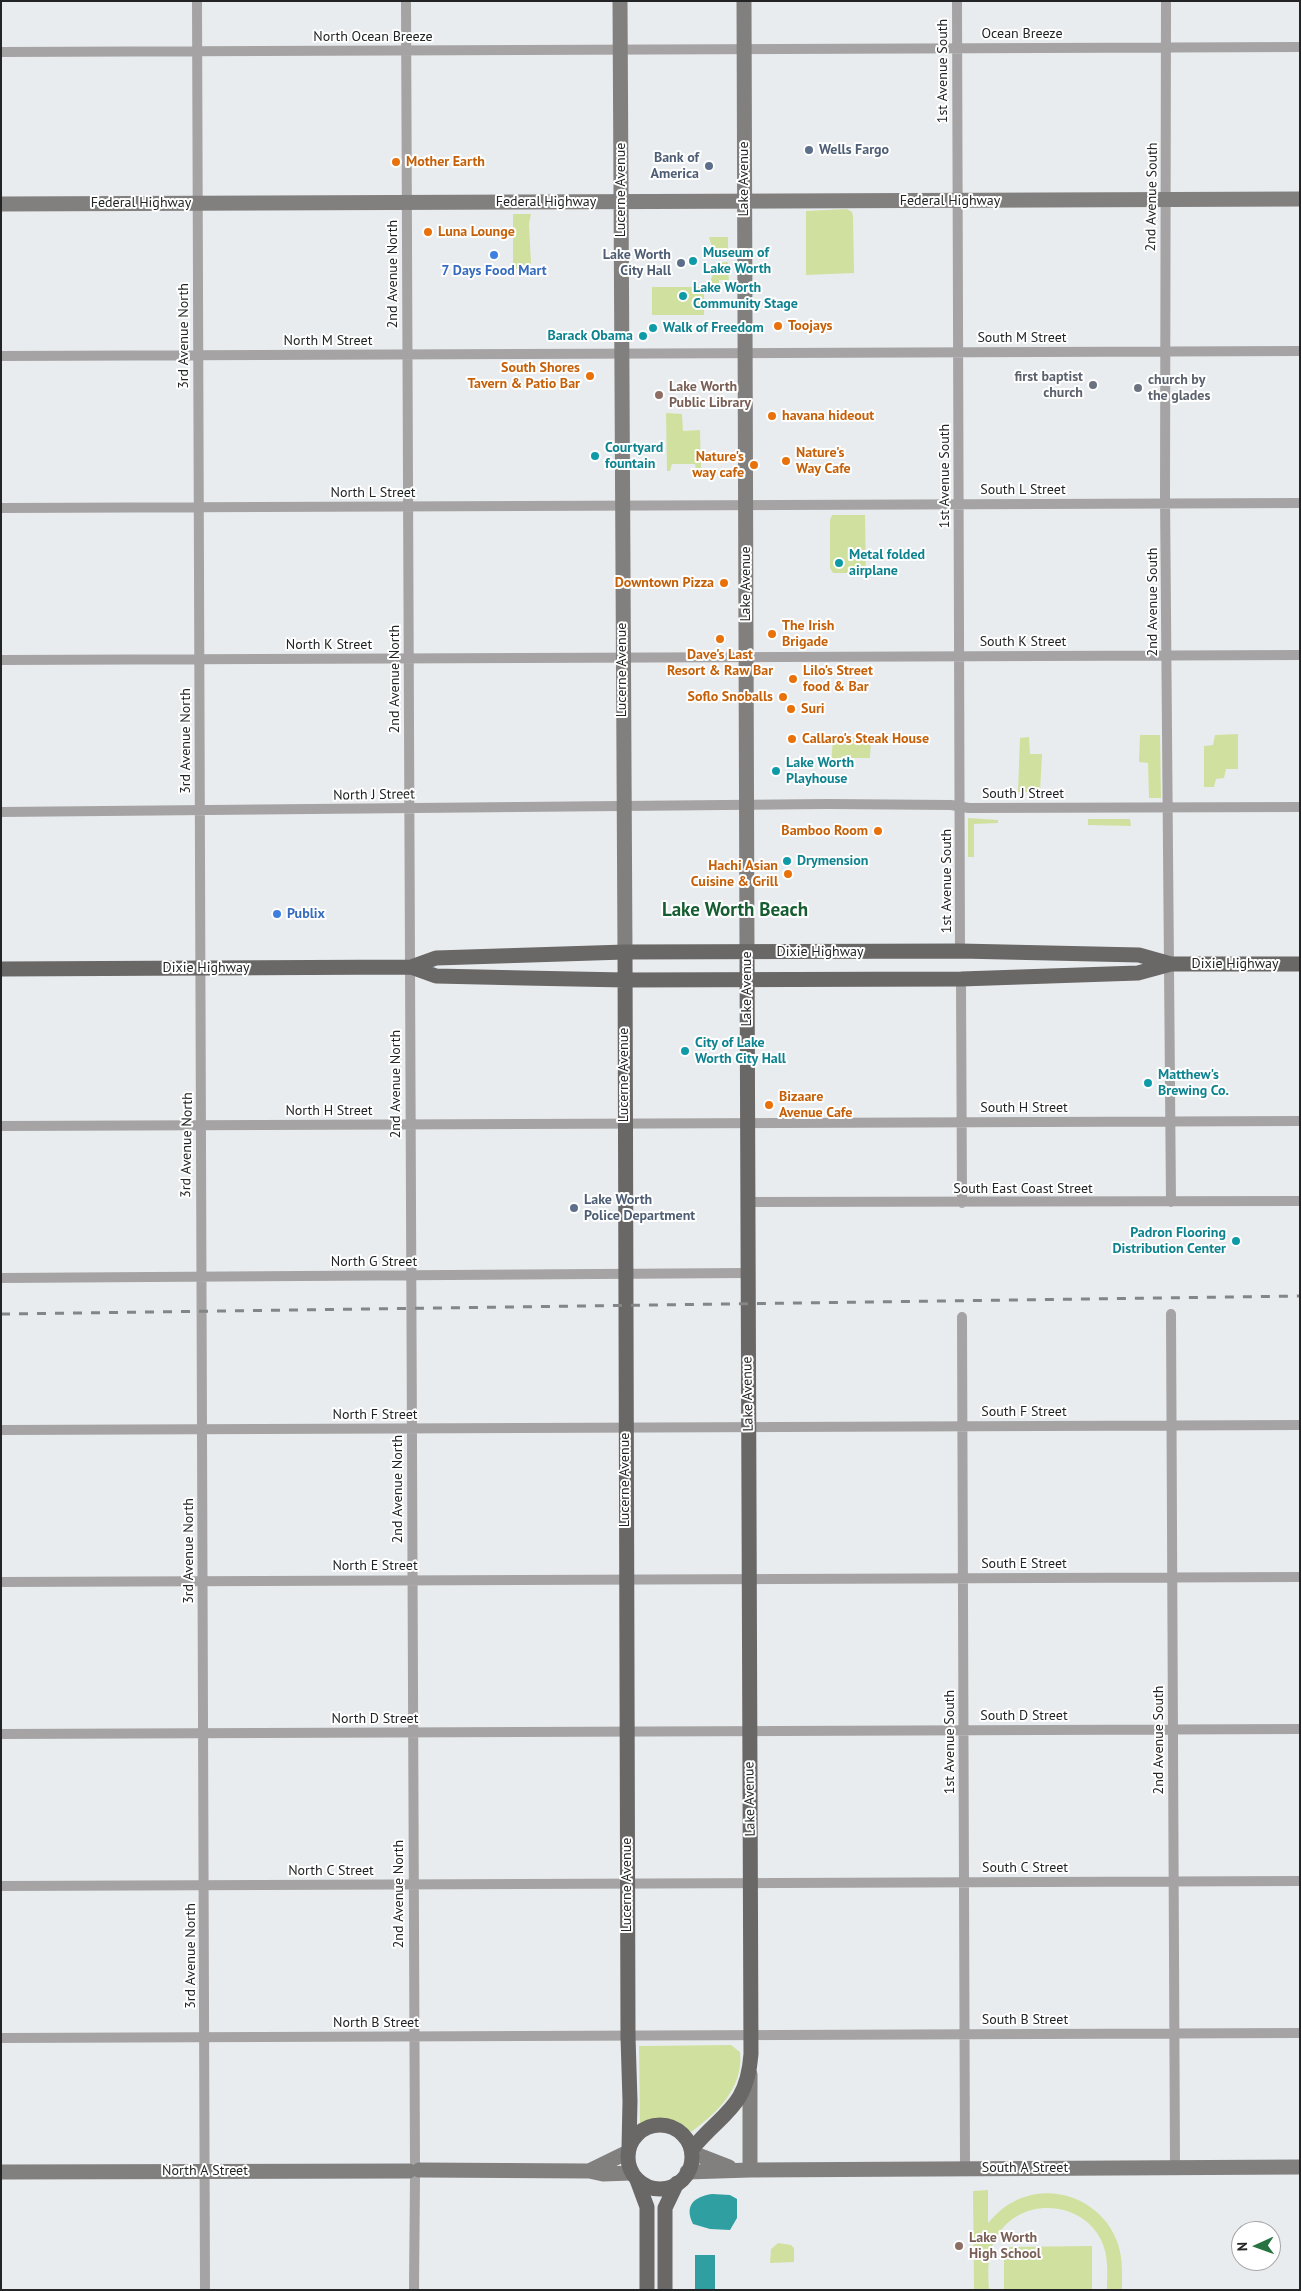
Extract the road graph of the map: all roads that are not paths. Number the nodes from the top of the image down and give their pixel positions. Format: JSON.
{"nodes":[{"id":1,"x":197,"y":1,"type":"edge"},
{"id":2,"x":406,"y":1,"type":"edge"},
{"id":3,"x":620,"y":1,"type":"edge"},
{"id":4,"x":744,"y":1,"type":"edge"},
{"id":5,"x":957,"y":1,"type":"edge"},
{"id":6,"x":1166,"y":1,"type":"edge"},
{"id":7,"x":1166,"y":47,"type":"junction"},
{"id":8,"x":1300,"y":47,"type":"edge"},
{"id":9,"x":958,"y":48,"type":"junction"},
{"id":10,"x":744,"y":49,"type":"junction"},
{"id":11,"x":406,"y":50,"type":"junction"},
{"id":12,"x":620,"y":50,"type":"junction"},
{"id":13,"x":197,"y":51,"type":"junction"},
{"id":14,"x":1,"y":52,"type":"edge"},
{"id":15,"x":1300,"y":199,"type":"edge"},
{"id":16,"x":957,"y":200,"type":"junction"},
{"id":17,"x":1165,"y":200,"type":"junction"},
{"id":18,"x":744,"y":201,"type":"junction"},
{"id":19,"x":407,"y":202,"type":"junction"},
{"id":20,"x":622,"y":202,"type":"junction"},
{"id":21,"x":198,"y":203,"type":"junction"},
{"id":22,"x":1,"y":204,"type":"edge"},
{"id":23,"x":1300,"y":351,"type":"edge"},
{"id":24,"x":958,"y":352,"type":"junction"},
{"id":25,"x":1166,"y":352,"type":"junction"},
{"id":26,"x":744,"y":353,"type":"junction"},
{"id":27,"x":407,"y":354,"type":"junction"},
{"id":28,"x":621,"y":354,"type":"junction"},
{"id":29,"x":198,"y":355,"type":"junction"},
{"id":30,"x":1,"y":356,"type":"edge"},
{"id":31,"x":1166,"y":503,"type":"junction"},
{"id":32,"x":1300,"y":503,"type":"edge"},
{"id":33,"x":959,"y":504,"type":"junction"},
{"id":34,"x":746,"y":505,"type":"junction"},
{"id":35,"x":408,"y":506,"type":"junction"},
{"id":36,"x":622,"y":506,"type":"junction"},
{"id":37,"x":199,"y":507,"type":"junction"},
{"id":38,"x":1,"y":508,"type":"edge"},
{"id":39,"x":1300,"y":655,"type":"edge"},
{"id":40,"x":960,"y":656,"type":"junction"},
{"id":41,"x":1167,"y":656,"type":"junction"},
{"id":42,"x":746,"y":657,"type":"junction"},
{"id":43,"x":408,"y":658,"type":"junction"},
{"id":44,"x":622,"y":658,"type":"junction"},
{"id":45,"x":199,"y":659,"type":"junction"},
{"id":46,"x":1,"y":660,"type":"edge"},
{"id":47,"x":747,"y":804,"type":"junction"},
{"id":48,"x":622,"y":805,"type":"junction"},
{"id":49,"x":960,"y":807,"type":"junction"},
{"id":50,"x":1300,"y":807,"type":"edge"},
{"id":51,"x":409,"y":808,"type":"junction"},
{"id":52,"x":1168,"y":808,"type":"junction"},
{"id":53,"x":200,"y":811,"type":"junction"},
{"id":54,"x":1,"y":812,"type":"edge"},
{"id":55,"x":960,"y":951,"type":"junction"},
{"id":56,"x":625,"y":952,"type":"junction"},
{"id":57,"x":748,"y":952,"type":"junction"},
{"id":58,"x":1170,"y":964,"type":"junction"},
{"id":59,"x":1300,"y":964,"type":"edge"},
{"id":60,"x":410,"y":967,"type":"junction"},
{"id":61,"x":201,"y":968,"type":"junction"},
{"id":62,"x":1,"y":969,"type":"edge"},
{"id":63,"x":961,"y":979,"type":"junction"},
{"id":64,"x":624,"y":980,"type":"junction"},
{"id":65,"x":748,"y":980,"type":"junction"},
{"id":66,"x":1170,"y":1121,"type":"junction"},
{"id":67,"x":1300,"y":1121,"type":"edge"},
{"id":68,"x":961,"y":1122,"type":"junction"},
{"id":69,"x":624,"y":1123,"type":"junction"},
{"id":70,"x":748,"y":1123,"type":"junction"},
{"id":71,"x":410,"y":1124,"type":"junction"},
{"id":72,"x":200,"y":1125,"type":"junction"},
{"id":73,"x":1,"y":1126,"type":"edge"},
{"id":74,"x":1300,"y":1201,"type":"edge"},
{"id":75,"x":747,"y":1202,"type":"junction"},
{"id":76,"x":1171,"y":1202,"type":"junction"},
{"id":77,"x":962,"y":1203,"type":"junction"},
{"id":78,"x":747,"y":1273,"type":"junction"},
{"id":79,"x":625,"y":1275,"type":"junction"},
{"id":80,"x":410,"y":1276,"type":"junction"},
{"id":81,"x":200,"y":1277,"type":"junction"},
{"id":82,"x":1,"y":1278,"type":"edge"},
{"id":83,"x":1171,"y":1314,"type":"dead end"},
{"id":84,"x":962,"y":1317,"type":"dead end"},
{"id":85,"x":1172,"y":1425,"type":"junction"},
{"id":86,"x":1300,"y":1425,"type":"edge"},
{"id":87,"x":962,"y":1426,"type":"junction"},
{"id":88,"x":625,"y":1427,"type":"junction"},
{"id":89,"x":749,"y":1427,"type":"junction"},
{"id":90,"x":411,"y":1428,"type":"junction"},
{"id":91,"x":201,"y":1429,"type":"junction"},
{"id":92,"x":1,"y":1430,"type":"edge"},
{"id":93,"x":1172,"y":1577,"type":"junction"},
{"id":94,"x":1300,"y":1577,"type":"edge"},
{"id":95,"x":963,"y":1578,"type":"junction"},
{"id":96,"x":626,"y":1579,"type":"junction"},
{"id":97,"x":749,"y":1579,"type":"junction"},
{"id":98,"x":412,"y":1580,"type":"junction"},
{"id":99,"x":203,"y":1581,"type":"junction"},
{"id":100,"x":1,"y":1582,"type":"edge"},
{"id":101,"x":1173,"y":1729,"type":"junction"},
{"id":102,"x":1300,"y":1729,"type":"edge"},
{"id":103,"x":964,"y":1730,"type":"junction"},
{"id":104,"x":626,"y":1731,"type":"junction"},
{"id":105,"x":749,"y":1731,"type":"junction"},
{"id":106,"x":412,"y":1732,"type":"junction"},
{"id":107,"x":204,"y":1733,"type":"junction"},
{"id":108,"x":1,"y":1734,"type":"edge"},
{"id":109,"x":1173,"y":1881,"type":"junction"},
{"id":110,"x":1300,"y":1881,"type":"edge"},
{"id":111,"x":964,"y":1882,"type":"junction"},
{"id":112,"x":627,"y":1883,"type":"junction"},
{"id":113,"x":751,"y":1883,"type":"junction"},
{"id":114,"x":413,"y":1884,"type":"junction"},
{"id":115,"x":204,"y":1885,"type":"junction"},
{"id":116,"x":1,"y":1886,"type":"edge"},
{"id":117,"x":1174,"y":2033,"type":"junction"},
{"id":118,"x":1300,"y":2033,"type":"edge"},
{"id":119,"x":965,"y":2034,"type":"junction"},
{"id":120,"x":751,"y":2035,"type":"junction"},
{"id":121,"x":414,"y":2037,"type":"junction"},
{"id":122,"x":628,"y":2037,"type":"junction"},
{"id":123,"x":1,"y":2038,"type":"edge"},
{"id":124,"x":205,"y":2038,"type":"junction"},
{"id":125,"x":750,"y":2067,"type":"junction"},
{"id":126,"x":628,"y":2150,"type":"junction"},
{"id":127,"x":693,"y":2151,"type":"junction"},
{"id":128,"x":1174,"y":2167,"type":"junction"},
{"id":129,"x":1300,"y":2167,"type":"edge"},
{"id":130,"x":966,"y":2168,"type":"junction"},
{"id":131,"x":742,"y":2170,"type":"junction"},
{"id":132,"x":205,"y":2171,"type":"junction"},
{"id":133,"x":414,"y":2171,"type":"junction"},
{"id":134,"x":589,"y":2171,"type":"junction"},
{"id":135,"x":1,"y":2172,"type":"edge"},
{"id":136,"x":634,"y":2177,"type":"junction"},
{"id":137,"x":682,"y":2178,"type":"junction"},
{"id":138,"x":204,"y":2290,"type":"edge"},
{"id":139,"x":414,"y":2290,"type":"edge"},
{"id":140,"x":648,"y":2290,"type":"edge"},
{"id":141,"x":665,"y":2290,"type":"edge"}],
"edges":[{"from":1,"to":13,"type":"street","name":"3rd Avenue North"},
{"from":2,"to":11,"type":"street","name":"2nd Avenue North"},
{"from":3,"to":12,"type":"main road","name":"Lucerne Avenue"},
{"from":4,"to":10,"type":"main road","name":"Lake Avenue"},
{"from":5,"to":9,"type":"street","name":"1st Avenue South"},
{"from":6,"to":7,"type":"street","name":"2nd Avenue South"},
{"from":7,"to":8,"type":"street","name":"Ocean Breeze"},
{"from":7,"to":9,"type":"street","name":"Ocean Breeze"},
{"from":7,"to":17,"type":"street","name":"2nd Avenue South"},
{"from":9,"to":10,"type":"street","name":"Ocean Breeze"},
{"from":9,"to":16,"type":"street","name":"1st Avenue South"},
{"from":10,"to":12,"type":"street","name":"North Ocean Breeze"},
{"from":10,"to":18,"type":"main road","name":"Lake Avenue"},
{"from":11,"to":12,"type":"street","name":"North Ocean Breeze"},
{"from":11,"to":13,"type":"street","name":"North Ocean Breeze"},
{"from":11,"to":19,"type":"street","name":"2nd Avenue North"},
{"from":12,"to":20,"type":"main road","name":"Lucerne Avenue"},
{"from":13,"to":14,"type":"street","name":"North Ocean Breeze"},
{"from":13,"to":21,"type":"street","name":"3rd Avenue North"},
{"from":15,"to":17,"type":"main road","name":"Federal Highway"},
{"from":16,"to":17,"type":"main road","name":"Federal Highway"},
{"from":16,"to":18,"type":"main road","name":"Federal Highway"},
{"from":16,"to":24,"type":"street","name":"1st Avenue South"},
{"from":17,"to":25,"type":"street","name":"2nd Avenue South"},
{"from":18,"to":20,"type":"main road","name":"Federal Highway"},
{"from":18,"to":26,"type":"main road","name":"Lake Avenue"},
{"from":19,"to":20,"type":"main road","name":"Federal Highway"},
{"from":19,"to":21,"type":"main road","name":"Federal Highway"},
{"from":19,"to":27,"type":"street","name":"2nd Avenue North"},
{"from":20,"to":28,"type":"main road","name":"Lucerne Avenue"},
{"from":21,"to":22,"type":"main road","name":"Federal Highway"},
{"from":21,"to":29,"type":"street","name":"3rd Avenue North"},
{"from":23,"to":25,"type":"street","name":"South M Street"},
{"from":24,"to":25,"type":"street","name":"South M Street"},
{"from":24,"to":26,"type":"street","name":"South M Street"},
{"from":24,"to":33,"type":"street","name":"1st Avenue South"},
{"from":25,"to":31,"type":"street","name":"2nd Avenue South"},
{"from":26,"to":28,"type":"street","name":"North M Street"},
{"from":26,"to":34,"type":"main road","name":"Lake Avenue"},
{"from":27,"to":28,"type":"street","name":"North M Street"},
{"from":27,"to":29,"type":"street","name":"North M Street"},
{"from":27,"to":35,"type":"street","name":"2nd Avenue North"},
{"from":28,"to":36,"type":"main road","name":"Lucerne Avenue"},
{"from":29,"to":30,"type":"street","name":"North M Street"},
{"from":29,"to":37,"type":"street","name":"3rd Avenue North"},
{"from":31,"to":32,"type":"street","name":"South L Street"},
{"from":31,"to":33,"type":"street","name":"South L Street"},
{"from":31,"to":41,"type":"street","name":"2nd Avenue South"},
{"from":33,"to":34,"type":"street","name":"South L Street"},
{"from":33,"to":40,"type":"street","name":"1st Avenue South"},
{"from":34,"to":36,"type":"street","name":"North L Street"},
{"from":34,"to":42,"type":"main road","name":"Lake Avenue"},
{"from":35,"to":36,"type":"street","name":"North L Street"},
{"from":35,"to":37,"type":"street","name":"North L Street"},
{"from":35,"to":43,"type":"street","name":"2nd Avenue North"},
{"from":36,"to":44,"type":"main road","name":"Lucerne Avenue"},
{"from":37,"to":38,"type":"street","name":"North L Street"},
{"from":37,"to":45,"type":"street","name":"3rd Avenue North"},
{"from":39,"to":41,"type":"street","name":"South K Street"},
{"from":40,"to":41,"type":"street","name":"South K Street"},
{"from":40,"to":42,"type":"street","name":"South K Street"},
{"from":40,"to":49,"type":"street","name":"1st Avenue South"},
{"from":41,"to":52,"type":"street","name":"2nd Avenue South"},
{"from":42,"to":44,"type":"street","name":"North K Street"},
{"from":42,"to":47,"type":"main road","name":"Lake Avenue"},
{"from":43,"to":44,"type":"street","name":"North K Street"},
{"from":43,"to":45,"type":"street","name":"North K Street"},
{"from":43,"to":51,"type":"street","name":"2nd Avenue North"},
{"from":44,"to":48,"type":"main road","name":"Lucerne Avenue"},
{"from":45,"to":46,"type":"street","name":"North K Street"},
{"from":45,"to":53,"type":"street","name":"3rd Avenue North"},
{"from":47,"to":48,"type":"street","name":"North J Street"},
{"from":47,"to":49,"type":"street","name":"South J Street"},
{"from":47,"to":57,"type":"main road","name":"Lake Avenue"},
{"from":48,"to":51,"type":"street","name":"North J Street"},
{"from":48,"to":56,"type":"main road","name":"Lucerne Avenue"},
{"from":49,"to":52,"type":"street","name":"South J Street"},
{"from":49,"to":55,"type":"street","name":"1st Avenue South"},
{"from":50,"to":52,"type":"street","name":"South J Street"},
{"from":51,"to":53,"type":"street","name":"North J Street"},
{"from":51,"to":60,"type":"street","name":"2nd Avenue North"},
{"from":52,"to":58,"type":"street","name":"2nd Avenue South"},
{"from":53,"to":54,"type":"street","name":"North J Street"},
{"from":53,"to":61,"type":"street","name":"3rd Avenue North"},
{"from":55,"to":57,"type":"main road","name":"Dixie Highway"},
{"from":55,"to":58,"type":"main road","name":"Dixie Highway"},
{"from":56,"to":57,"type":"main road","name":"Dixie Highway"},
{"from":56,"to":60,"type":"main road","name":"Dixie Highway"},
{"from":56,"to":64,"type":"main road","name":"Lucerne Avenue"},
{"from":57,"to":65,"type":"main road","name":"Lake Avenue"},
{"from":58,"to":59,"type":"main road","name":"Dixie Highway"},
{"from":58,"to":63,"type":"main road","name":"Dixie Highway"},
{"from":58,"to":66,"type":"street","name":"2nd Avenue South"},
{"from":60,"to":61,"type":"main road","name":"Dixie Highway"},
{"from":60,"to":64,"type":"main road","name":"Dixie Highway"},
{"from":60,"to":71,"type":"street","name":"2nd Avenue North"},
{"from":61,"to":62,"type":"main road","name":"Dixie Highway"},
{"from":61,"to":72,"type":"street","name":"3rd Avenue North"},
{"from":63,"to":65,"type":"main road","name":"Dixie Highway"},
{"from":63,"to":68,"type":"street"},
{"from":64,"to":65,"type":"main road","name":"Dixie Highway"},
{"from":64,"to":69,"type":"main road","name":"Lucerne Avenue"},
{"from":65,"to":70,"type":"main road","name":"Lake Avenue"},
{"from":66,"to":67,"type":"street","name":"South H Street"},
{"from":66,"to":68,"type":"street","name":"South H Street"},
{"from":66,"to":76,"type":"street","name":"2nd Avenue South"},
{"from":68,"to":70,"type":"street","name":"South H Street"},
{"from":68,"to":77,"type":"street"},
{"from":69,"to":70,"type":"street","name":"North H Street"},
{"from":69,"to":71,"type":"street","name":"North H Street"},
{"from":69,"to":79,"type":"main road","name":"Lucerne Avenue"},
{"from":70,"to":75,"type":"main road","name":"Lake Avenue"},
{"from":71,"to":72,"type":"street","name":"North H Street"},
{"from":71,"to":80,"type":"street","name":"2nd Avenue North"},
{"from":72,"to":73,"type":"street","name":"North H Street"},
{"from":72,"to":81,"type":"street","name":"3rd Avenue North"},
{"from":74,"to":76,"type":"street","name":"South East Coast Street"},
{"from":75,"to":77,"type":"street","name":"South East Coast Street"},
{"from":75,"to":78,"type":"main road","name":"Lake Avenue"},
{"from":76,"to":77,"type":"street","name":"South East Coast Street"},
{"from":78,"to":79,"type":"street","name":"North G Street"},
{"from":78,"to":89,"type":"main road","name":"Lake Avenue"},
{"from":79,"to":80,"type":"street","name":"North G Street"},
{"from":79,"to":88,"type":"main road","name":"Lucerne Avenue"},
{"from":80,"to":81,"type":"street","name":"North G Street"},
{"from":80,"to":90,"type":"street","name":"2nd Avenue North"},
{"from":81,"to":82,"type":"street","name":"North G Street"},
{"from":81,"to":91,"type":"street","name":"3rd Avenue North"},
{"from":83,"to":85,"type":"street","name":"2nd Avenue South"},
{"from":84,"to":87,"type":"street","name":"1st Avenue South"},
{"from":85,"to":86,"type":"street","name":"South F Street"},
{"from":85,"to":87,"type":"street","name":"South F Street"},
{"from":85,"to":93,"type":"street","name":"2nd Avenue South"},
{"from":87,"to":89,"type":"street","name":"South F Street"},
{"from":87,"to":95,"type":"street","name":"1st Avenue South"},
{"from":88,"to":89,"type":"street","name":"North F Street"},
{"from":88,"to":90,"type":"street","name":"North F Street"},
{"from":88,"to":96,"type":"main road","name":"Lucerne Avenue"},
{"from":89,"to":97,"type":"main road","name":"Lake Avenue"},
{"from":90,"to":91,"type":"street","name":"North F Street"},
{"from":90,"to":98,"type":"street","name":"2nd Avenue North"},
{"from":91,"to":92,"type":"street","name":"North F Street"},
{"from":91,"to":99,"type":"street","name":"3rd Avenue North"},
{"from":93,"to":94,"type":"street","name":"South E Street"},
{"from":93,"to":95,"type":"street","name":"South E Street"},
{"from":93,"to":101,"type":"street","name":"2nd Avenue South"},
{"from":95,"to":97,"type":"street","name":"South E Street"},
{"from":95,"to":103,"type":"street","name":"1st Avenue South"},
{"from":96,"to":97,"type":"street","name":"North E Street"},
{"from":96,"to":98,"type":"street","name":"North E Street"},
{"from":96,"to":104,"type":"main road","name":"Lucerne Avenue"},
{"from":97,"to":105,"type":"main road","name":"Lake Avenue"},
{"from":98,"to":99,"type":"street","name":"North E Street"},
{"from":98,"to":106,"type":"street","name":"2nd Avenue North"},
{"from":99,"to":100,"type":"street","name":"North E Street"},
{"from":99,"to":107,"type":"street","name":"3rd Avenue North"},
{"from":101,"to":102,"type":"street","name":"South D Street"},
{"from":101,"to":103,"type":"street","name":"South D Street"},
{"from":101,"to":109,"type":"street","name":"2nd Avenue South"},
{"from":103,"to":105,"type":"street","name":"South D Street"},
{"from":103,"to":111,"type":"street","name":"1st Avenue South"},
{"from":104,"to":105,"type":"street","name":"North D Street"},
{"from":104,"to":106,"type":"street","name":"North D Street"},
{"from":104,"to":112,"type":"main road","name":"Lucerne Avenue"},
{"from":105,"to":113,"type":"main road","name":"Lake Avenue"},
{"from":106,"to":107,"type":"street","name":"North D Street"},
{"from":106,"to":114,"type":"street","name":"2nd Avenue North"},
{"from":107,"to":108,"type":"street","name":"North D Street"},
{"from":107,"to":115,"type":"street","name":"3rd Avenue North"},
{"from":109,"to":110,"type":"street","name":"South C Street"},
{"from":109,"to":111,"type":"street","name":"South C Street"},
{"from":109,"to":117,"type":"street","name":"2nd Avenue South"},
{"from":111,"to":113,"type":"street","name":"South C Street"},
{"from":111,"to":119,"type":"street","name":"1st Avenue South"},
{"from":112,"to":113,"type":"street","name":"North C Street"},
{"from":112,"to":114,"type":"street","name":"North C Street"},
{"from":112,"to":122,"type":"main road","name":"Lucerne Avenue"},
{"from":113,"to":120,"type":"main road","name":"Lake Avenue"},
{"from":114,"to":115,"type":"street","name":"North C Street"},
{"from":114,"to":121,"type":"street","name":"2nd Avenue North"},
{"from":115,"to":116,"type":"street","name":"North C Street"},
{"from":115,"to":124,"type":"street","name":"3rd Avenue North"},
{"from":117,"to":118,"type":"street","name":"South B Street"},
{"from":117,"to":119,"type":"street","name":"South B Street"},
{"from":117,"to":128,"type":"street","name":"2nd Avenue South"},
{"from":119,"to":120,"type":"street","name":"South B Street"},
{"from":119,"to":130,"type":"street","name":"1st Avenue South"},
{"from":120,"to":122,"type":"street","name":"North B Street"},
{"from":120,"to":125,"type":"main road","name":"Lake Avenue"},
{"from":121,"to":122,"type":"street","name":"North B Street"},
{"from":121,"to":124,"type":"street","name":"North B Street"},
{"from":121,"to":133,"type":"street","name":"2nd Avenue North"},
{"from":122,"to":126,"type":"main road","name":"Lucerne Avenue"},
{"from":123,"to":124,"type":"street","name":"North B Street"},
{"from":124,"to":132,"type":"street","name":"3rd Avenue North"},
{"from":125,"to":127,"type":"main road","name":"Lake Avenue"},
{"from":125,"to":131,"type":"main road","name":"Lake Avenue"},
{"from":126,"to":127,"type":"main road"},
{"from":126,"to":134,"type":"main road","name":"North A Street"},
{"from":126,"to":136,"type":"main road"},
{"from":127,"to":131,"type":"main road"},
{"from":127,"to":137,"type":"main road"},
{"from":128,"to":129,"type":"main road","name":"South A Street"},
{"from":128,"to":130,"type":"main road","name":"South A Street"},
{"from":130,"to":131,"type":"main road","name":"South A Street"},
{"from":131,"to":137,"type":"main road"},
{"from":132,"to":133,"type":"main road","name":"North A Street"},
{"from":132,"to":135,"type":"main road","name":"North A Street"},
{"from":132,"to":138,"type":"street","name":"3rd Avenue North"},
{"from":133,"to":134,"type":"main road","name":"North A Street"},
{"from":133,"to":139,"type":"street","name":"2nd Avenue North"},
{"from":134,"to":136,"type":"main road","name":"North A Street"},
{"from":136,"to":137,"type":"main road"},
{"from":136,"to":140,"type":"main road"},
{"from":137,"to":141,"type":"main road"}]}
